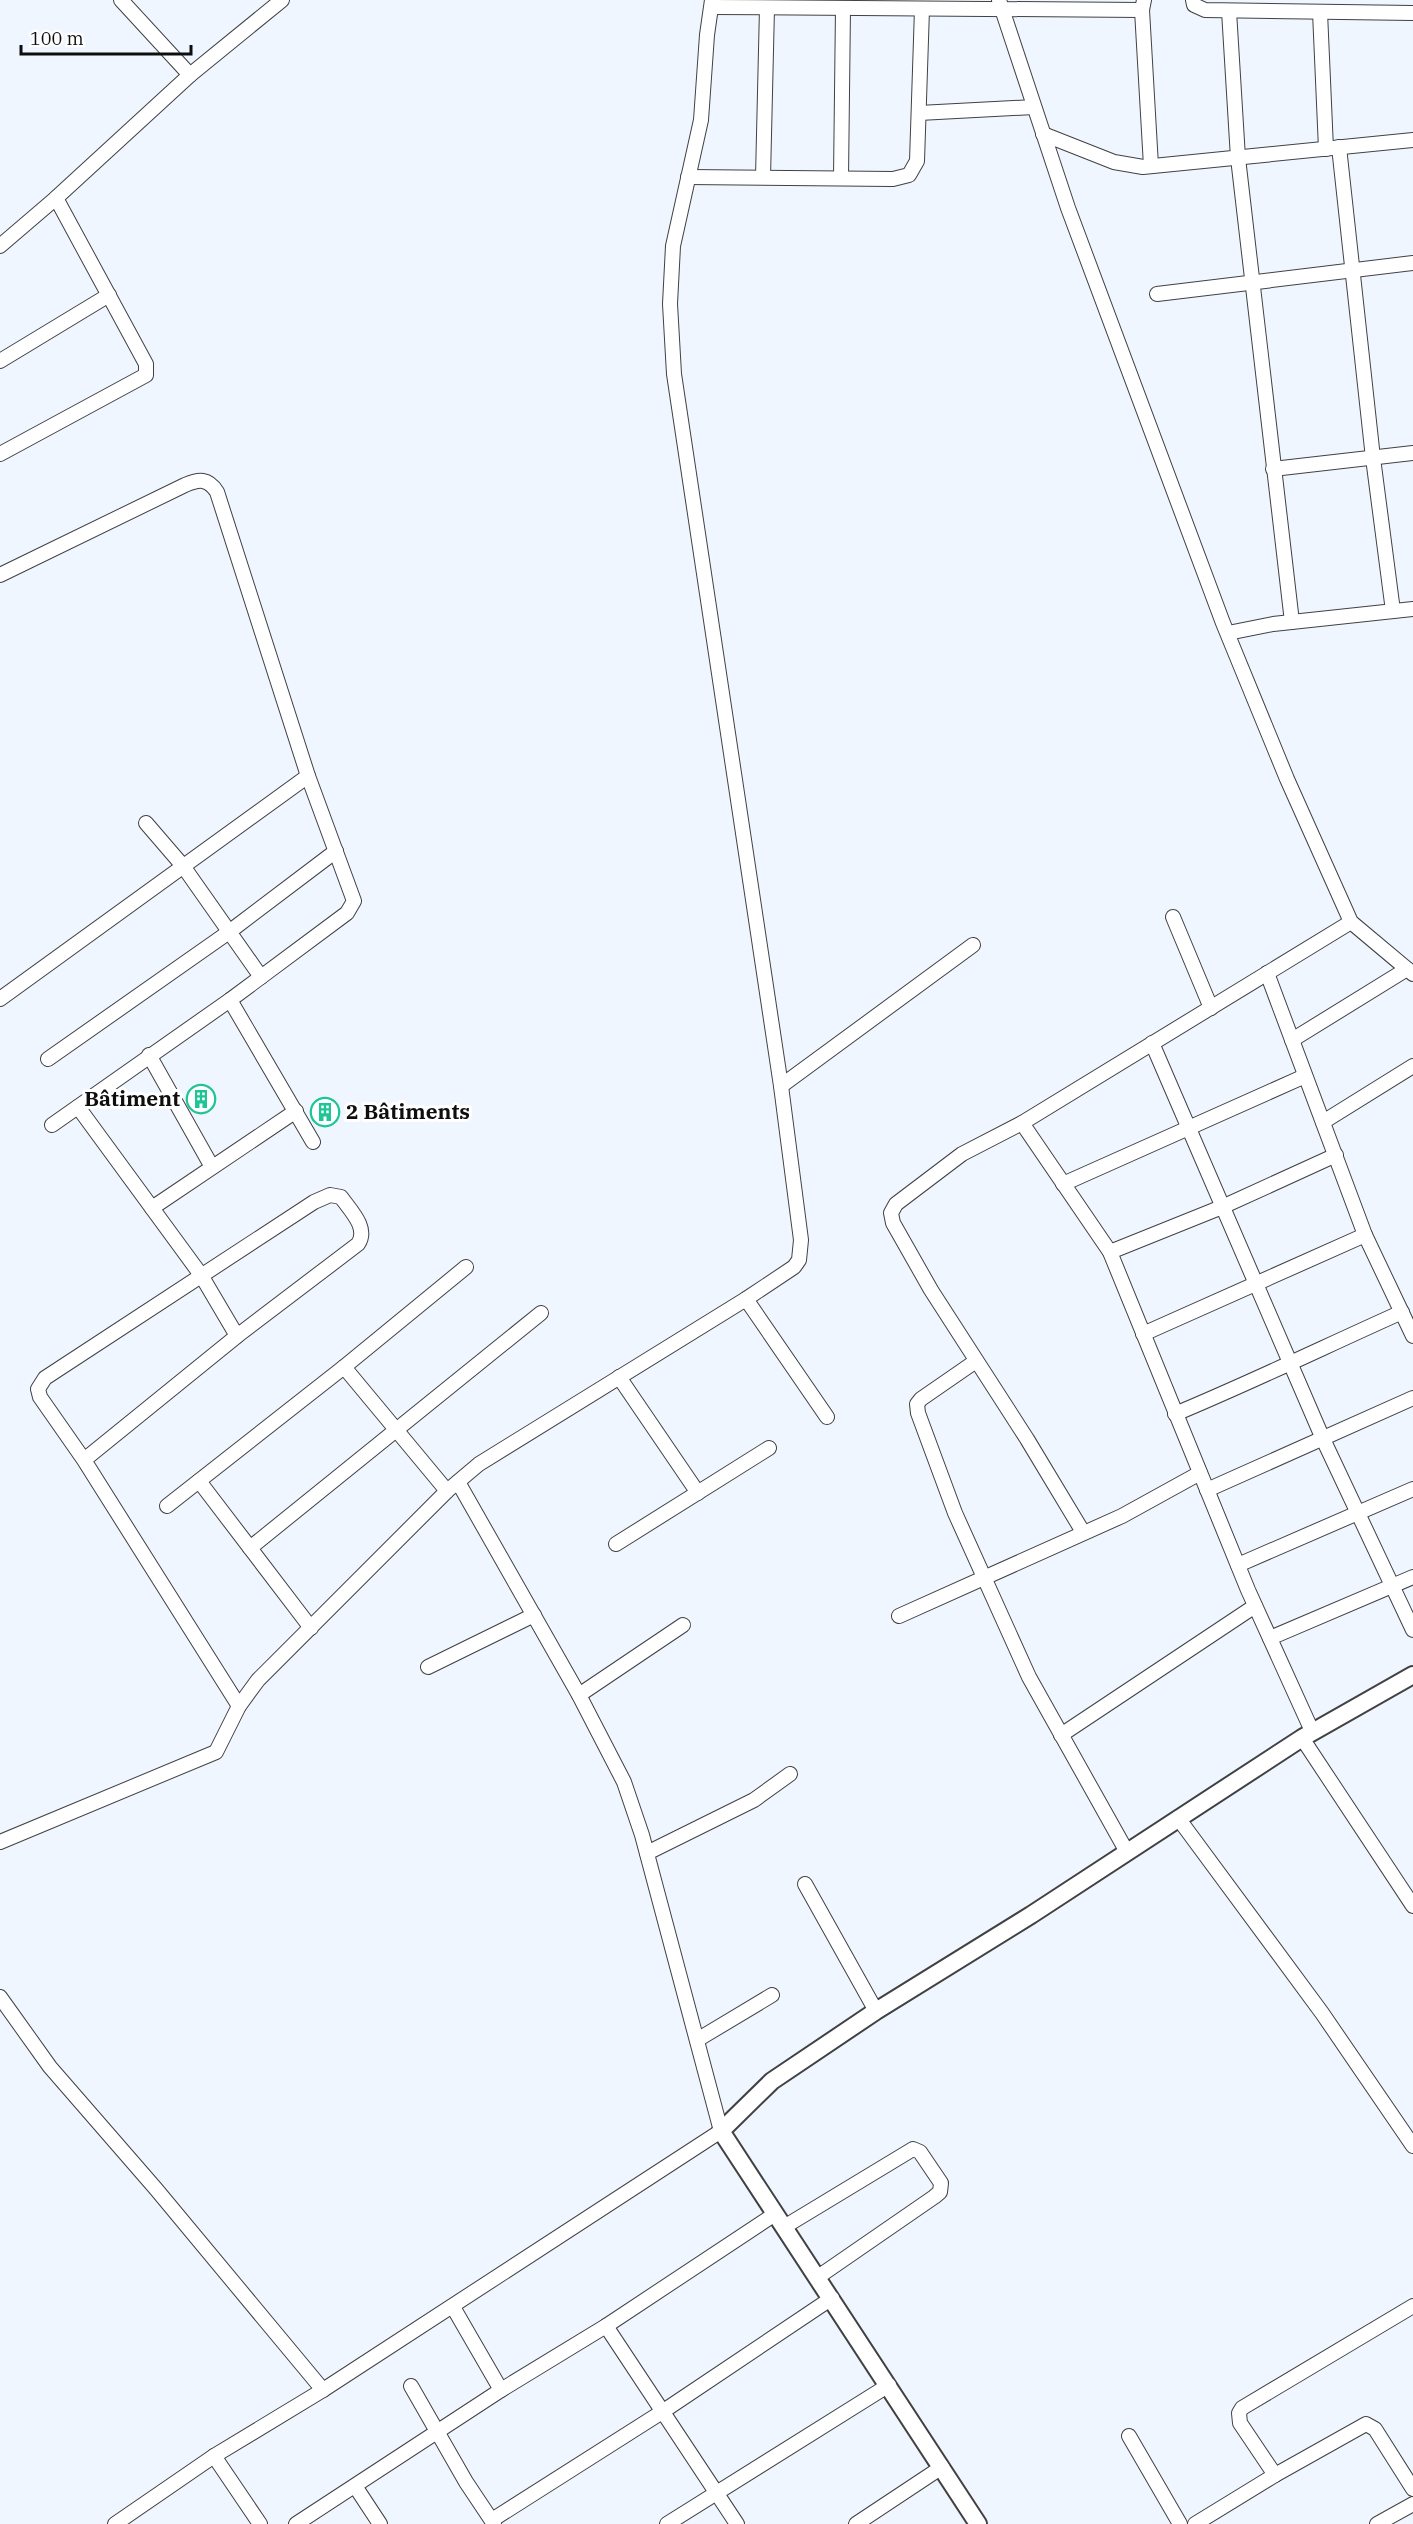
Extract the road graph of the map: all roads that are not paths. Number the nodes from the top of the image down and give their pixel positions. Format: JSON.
{"nodes":[{"id":1,"x":121,"y":0,"type":"edge"},
{"id":2,"x":282,"y":0,"type":"edge"},
{"id":3,"x":1193,"y":0,"type":"edge"},
{"id":4,"x":712,"y":4,"type":"edge"},
{"id":5,"x":1000,"y":5,"type":"edge"},
{"id":6,"x":1143,"y":5,"type":"edge"},
{"id":7,"x":1347,"y":6,"type":"edge"},
{"id":8,"x":766,"y":8,"type":"junction"},
{"id":9,"x":843,"y":8,"type":"junction"},
{"id":10,"x":922,"y":9,"type":"junction"},
{"id":11,"x":1229,"y":11,"type":"junction"},
{"id":12,"x":1320,"y":12,"type":"junction"},
{"id":13,"x":1413,"y":13,"type":"edge"},
{"id":14,"x":190,"y":75,"type":"junction"},
{"id":15,"x":1034,"y":107,"type":"junction"},
{"id":16,"x":919,"y":113,"type":"junction"},
{"id":17,"x":1043,"y":134,"type":"junction"},
{"id":18,"x":1413,"y":140,"type":"edge"},
{"id":19,"x":1333,"y":148,"type":"junction"},
{"id":20,"x":1238,"y":158,"type":"junction"},
{"id":21,"x":1151,"y":166,"type":"junction"},
{"id":22,"x":688,"y":177,"type":"junction"},
{"id":23,"x":763,"y":177,"type":"junction"},
{"id":24,"x":841,"y":177,"type":"junction"},
{"id":25,"x":56,"y":198,"type":"junction"},
{"id":26,"x":0,"y":246,"type":"edge"},
{"id":27,"x":1413,"y":263,"type":"edge"},
{"id":28,"x":1354,"y":270,"type":"junction"},
{"id":29,"x":1251,"y":282,"type":"junction"},
{"id":30,"x":1158,"y":294,"type":"dead end"},
{"id":31,"x":109,"y":295,"type":"junction"},
{"id":32,"x":0,"y":361,"type":"edge"},
{"id":33,"x":1413,"y":453,"type":"edge"},
{"id":34,"x":0,"y":454,"type":"edge"},
{"id":35,"x":1374,"y":458,"type":"junction"},
{"id":36,"x":1273,"y":469,"type":"junction"},
{"id":37,"x":0,"y":575,"type":"edge"},
{"id":38,"x":1413,"y":609,"type":"edge"},
{"id":39,"x":1393,"y":611,"type":"junction"},
{"id":40,"x":1292,"y":622,"type":"junction"},
{"id":41,"x":1228,"y":633,"type":"junction"},
{"id":42,"x":308,"y":776,"type":"junction"},
{"id":43,"x":146,"y":823,"type":"dead end"},
{"id":44,"x":336,"y":851,"type":"junction"},
{"id":45,"x":183,"y":866,"type":"junction"},
{"id":46,"x":1173,"y":917,"type":"dead end"},
{"id":47,"x":1351,"y":922,"type":"junction"},
{"id":48,"x":230,"y":932,"type":"junction"},
{"id":49,"x":973,"y":945,"type":"dead end"},
{"id":50,"x":1410,"y":972,"type":"edge"},
{"id":51,"x":1267,"y":973,"type":"junction"},
{"id":52,"x":261,"y":977,"type":"junction"},
{"id":53,"x":0,"y":999,"type":"edge"},
{"id":54,"x":230,"y":1000,"type":"junction"},
{"id":55,"x":1211,"y":1008,"type":"junction"},
{"id":56,"x":1292,"y":1040,"type":"junction"},
{"id":57,"x":1152,"y":1043,"type":"junction"},
{"id":58,"x":149,"y":1055,"type":"junction"},
{"id":59,"x":48,"y":1059,"type":"dead end"},
{"id":60,"x":1413,"y":1066,"type":"edge"},
{"id":61,"x":1305,"y":1076,"type":"junction"},
{"id":62,"x":782,"y":1086,"type":"junction"},
{"id":63,"x":78,"y":1107,"type":"junction"},
{"id":64,"x":296,"y":1111,"type":"junction"},
{"id":65,"x":1323,"y":1122,"type":"junction"},
{"id":66,"x":1022,"y":1124,"type":"junction"},
{"id":67,"x":52,"y":1125,"type":"dead end"},
{"id":68,"x":1188,"y":1126,"type":"junction"},
{"id":69,"x":313,"y":1142,"type":"dead end"},
{"id":70,"x":1336,"y":1155,"type":"junction"},
{"id":71,"x":212,"y":1167,"type":"junction"},
{"id":72,"x":1063,"y":1184,"type":"junction"},
{"id":73,"x":1222,"y":1207,"type":"junction"},
{"id":74,"x":152,"y":1208,"type":"junction"},
{"id":75,"x":1365,"y":1235,"type":"junction"},
{"id":76,"x":1110,"y":1252,"type":"junction"},
{"id":77,"x":466,"y":1267,"type":"dead end"},
{"id":78,"x":201,"y":1275,"type":"junction"},
{"id":79,"x":1255,"y":1284,"type":"junction"},
{"id":80,"x":746,"y":1299,"type":"junction"},
{"id":81,"x":1402,"y":1312,"type":"junction"},
{"id":82,"x":541,"y":1313,"type":"dead end"},
{"id":83,"x":1143,"y":1334,"type":"junction"},
{"id":84,"x":237,"y":1336,"type":"junction"},
{"id":85,"x":1413,"y":1336,"type":"edge"},
{"id":86,"x":976,"y":1361,"type":"junction"},
{"id":87,"x":1290,"y":1362,"type":"junction"},
{"id":88,"x":344,"y":1367,"type":"junction"},
{"id":89,"x":619,"y":1377,"type":"junction"},
{"id":90,"x":1413,"y":1398,"type":"edge"},
{"id":91,"x":1175,"y":1414,"type":"junction"},
{"id":92,"x":827,"y":1417,"type":"dead end"},
{"id":93,"x":396,"y":1430,"type":"junction"},
{"id":94,"x":1323,"y":1439,"type":"junction"},
{"id":95,"x":769,"y":1448,"type":"dead end"},
{"id":96,"x":84,"y":1460,"type":"junction"},
{"id":97,"x":1200,"y":1473,"type":"junction"},
{"id":98,"x":199,"y":1481,"type":"junction"},
{"id":99,"x":458,"y":1482,"type":"junction"},
{"id":100,"x":1413,"y":1489,"type":"edge"},
{"id":101,"x":1207,"y":1490,"type":"junction"},
{"id":102,"x":447,"y":1491,"type":"junction"},
{"id":103,"x":698,"y":1493,"type":"junction"},
{"id":104,"x":166,"y":1506,"type":"dead end"},
{"id":105,"x":1358,"y":1514,"type":"junction"},
{"id":106,"x":1083,"y":1532,"type":"junction"},
{"id":107,"x":616,"y":1544,"type":"dead end"},
{"id":108,"x":250,"y":1548,"type":"junction"},
{"id":109,"x":1238,"y":1565,"type":"junction"},
{"id":110,"x":985,"y":1576,"type":"junction"},
{"id":111,"x":1413,"y":1577,"type":"edge"},
{"id":112,"x":1392,"y":1586,"type":"junction"},
{"id":113,"x":1255,"y":1606,"type":"junction"},
{"id":114,"x":534,"y":1615,"type":"junction"},
{"id":115,"x":899,"y":1616,"type":"dead end"},
{"id":116,"x":683,"y":1625,"type":"dead end"},
{"id":117,"x":311,"y":1628,"type":"junction"},
{"id":118,"x":1413,"y":1630,"type":"edge"},
{"id":119,"x":1270,"y":1638,"type":"junction"},
{"id":120,"x":428,"y":1667,"type":"dead end"},
{"id":121,"x":1413,"y":1675,"type":"edge"},
{"id":122,"x":579,"y":1695,"type":"junction"},
{"id":123,"x":238,"y":1706,"type":"junction"},
{"id":124,"x":1061,"y":1735,"type":"junction"},
{"id":125,"x":1307,"y":1735,"type":"junction"},
{"id":126,"x":790,"y":1774,"type":"dead end"},
{"id":127,"x":1178,"y":1818,"type":"junction"},
{"id":128,"x":0,"y":1842,"type":"edge"},
{"id":129,"x":1127,"y":1852,"type":"junction"},
{"id":130,"x":646,"y":1853,"type":"junction"},
{"id":131,"x":805,"y":1884,"type":"dead end"},
{"id":132,"x":1413,"y":1906,"type":"edge"},
{"id":133,"x":772,"y":1995,"type":"dead end"},
{"id":134,"x":0,"y":1996,"type":"edge"},
{"id":135,"x":876,"y":2011,"type":"junction"},
{"id":136,"x":697,"y":2040,"type":"junction"},
{"id":137,"x":721,"y":2131,"type":"junction"},
{"id":138,"x":1413,"y":2146,"type":"edge"},
{"id":139,"x":780,"y":2221,"type":"junction"},
{"id":140,"x":818,"y":2277,"type":"junction"},
{"id":141,"x":832,"y":2298,"type":"junction"},
{"id":142,"x":1413,"y":2306,"type":"edge"},
{"id":143,"x":453,"y":2307,"type":"junction"},
{"id":144,"x":606,"y":2326,"type":"junction"},
{"id":145,"x":889,"y":2385,"type":"junction"},
{"id":146,"x":411,"y":2386,"type":"dead end"},
{"id":147,"x":323,"y":2390,"type":"junction"},
{"id":148,"x":501,"y":2390,"type":"junction"},
{"id":149,"x":662,"y":2412,"type":"junction"},
{"id":150,"x":436,"y":2432,"type":"junction"},
{"id":151,"x":1129,"y":2436,"type":"dead end"},
{"id":152,"x":214,"y":2456,"type":"junction"},
{"id":153,"x":942,"y":2467,"type":"junction"},
{"id":154,"x":1275,"y":2475,"type":"junction"},
{"id":155,"x":355,"y":2486,"type":"junction"},
{"id":156,"x":1413,"y":2489,"type":"edge"},
{"id":157,"x":715,"y":2492,"type":"junction"},
{"id":158,"x":1413,"y":2504,"type":"edge"},
{"id":159,"x":493,"y":2522,"type":"edge"},
{"id":160,"x":1204,"y":2522,"type":"edge"},
{"id":161,"x":115,"y":2524,"type":"edge"},
{"id":162,"x":260,"y":2524,"type":"edge"},
{"id":163,"x":296,"y":2524,"type":"edge"},
{"id":164,"x":380,"y":2524,"type":"edge"},
{"id":165,"x":667,"y":2524,"type":"edge"},
{"id":166,"x":738,"y":2524,"type":"edge"},
{"id":167,"x":856,"y":2524,"type":"edge"},
{"id":168,"x":978,"y":2524,"type":"edge"},
{"id":169,"x":1180,"y":2524,"type":"edge"},
{"id":170,"x":1377,"y":2524,"type":"edge"}],
"edges":[{"from":1,"to":14,"type":"street"},
{"from":2,"to":14,"type":"street"},
{"from":3,"to":11,"type":"street"},
{"from":4,"to":8,"type":"street"},
{"from":4,"to":22,"type":"street"},
{"from":5,"to":6,"type":"street"},
{"from":5,"to":10,"type":"street"},
{"from":5,"to":15,"type":"street"},
{"from":6,"to":21,"type":"street"},
{"from":7,"to":12,"type":"street"},
{"from":7,"to":13,"type":"street"},
{"from":8,"to":9,"type":"street"},
{"from":8,"to":23,"type":"street"},
{"from":9,"to":10,"type":"street"},
{"from":9,"to":24,"type":"street"},
{"from":10,"to":16,"type":"street"},
{"from":11,"to":12,"type":"street"},
{"from":11,"to":20,"type":"street"},
{"from":12,"to":19,"type":"street"},
{"from":14,"to":25,"type":"street"},
{"from":15,"to":16,"type":"street"},
{"from":15,"to":17,"type":"street"},
{"from":16,"to":24,"type":"street"},
{"from":17,"to":21,"type":"street"},
{"from":17,"to":41,"type":"street"},
{"from":18,"to":19,"type":"street"},
{"from":19,"to":20,"type":"street"},
{"from":19,"to":28,"type":"street"},
{"from":20,"to":21,"type":"street"},
{"from":20,"to":29,"type":"street"},
{"from":22,"to":23,"type":"street"},
{"from":22,"to":62,"type":"street"},
{"from":23,"to":24,"type":"street"},
{"from":25,"to":26,"type":"street"},
{"from":25,"to":31,"type":"street"},
{"from":27,"to":28,"type":"street"},
{"from":28,"to":29,"type":"street"},
{"from":28,"to":35,"type":"street"},
{"from":29,"to":30,"type":"street"},
{"from":29,"to":36,"type":"street"},
{"from":31,"to":32,"type":"street"},
{"from":31,"to":34,"type":"street"},
{"from":33,"to":35,"type":"street"},
{"from":35,"to":36,"type":"street"},
{"from":35,"to":39,"type":"street"},
{"from":36,"to":40,"type":"street"},
{"from":37,"to":42,"type":"street"},
{"from":38,"to":39,"type":"street"},
{"from":39,"to":40,"type":"street"},
{"from":40,"to":41,"type":"street"},
{"from":41,"to":47,"type":"street"},
{"from":42,"to":44,"type":"street"},
{"from":42,"to":45,"type":"street"},
{"from":43,"to":45,"type":"street"},
{"from":44,"to":48,"type":"street"},
{"from":44,"to":52,"type":"street"},
{"from":45,"to":48,"type":"street"},
{"from":45,"to":53,"type":"street"},
{"from":46,"to":55,"type":"street"},
{"from":47,"to":50,"type":"street"},
{"from":47,"to":51,"type":"street"},
{"from":48,"to":52,"type":"street"},
{"from":48,"to":59,"type":"street"},
{"from":49,"to":62,"type":"street"},
{"from":50,"to":56,"type":"street"},
{"from":51,"to":55,"type":"street"},
{"from":51,"to":56,"type":"street"},
{"from":52,"to":54,"type":"street"},
{"from":54,"to":58,"type":"street"},
{"from":54,"to":64,"type":"street"},
{"from":55,"to":57,"type":"street"},
{"from":56,"to":61,"type":"street"},
{"from":57,"to":66,"type":"street"},
{"from":57,"to":68,"type":"street"},
{"from":58,"to":63,"type":"street"},
{"from":58,"to":71,"type":"street"},
{"from":60,"to":65,"type":"street"},
{"from":61,"to":65,"type":"street"},
{"from":61,"to":68,"type":"street"},
{"from":62,"to":80,"type":"street"},
{"from":63,"to":67,"type":"street"},
{"from":63,"to":74,"type":"street"},
{"from":64,"to":69,"type":"street"},
{"from":64,"to":71,"type":"street"},
{"from":65,"to":70,"type":"street"},
{"from":66,"to":72,"type":"street"},
{"from":66,"to":86,"type":"street"},
{"from":68,"to":72,"type":"street"},
{"from":68,"to":73,"type":"street"},
{"from":70,"to":73,"type":"street"},
{"from":70,"to":75,"type":"street"},
{"from":71,"to":74,"type":"street"},
{"from":72,"to":76,"type":"street"},
{"from":73,"to":76,"type":"street"},
{"from":73,"to":79,"type":"street"},
{"from":74,"to":78,"type":"street"},
{"from":75,"to":79,"type":"street"},
{"from":75,"to":81,"type":"street"},
{"from":76,"to":83,"type":"street"},
{"from":77,"to":88,"type":"street"},
{"from":78,"to":84,"type":"street"},
{"from":78,"to":84,"type":"street"},
{"from":78,"to":96,"type":"street"},
{"from":79,"to":83,"type":"street"},
{"from":79,"to":87,"type":"street"},
{"from":80,"to":89,"type":"street"},
{"from":80,"to":92,"type":"street"},
{"from":81,"to":85,"type":"street"},
{"from":81,"to":87,"type":"street"},
{"from":82,"to":93,"type":"street"},
{"from":83,"to":91,"type":"street"},
{"from":84,"to":96,"type":"street"},
{"from":86,"to":106,"type":"street"},
{"from":86,"to":110,"type":"street"},
{"from":87,"to":91,"type":"street"},
{"from":87,"to":94,"type":"street"},
{"from":88,"to":93,"type":"street"},
{"from":88,"to":98,"type":"street"},
{"from":89,"to":99,"type":"street"},
{"from":89,"to":103,"type":"street"},
{"from":90,"to":94,"type":"street"},
{"from":91,"to":97,"type":"street"},
{"from":93,"to":102,"type":"street"},
{"from":93,"to":108,"type":"street"},
{"from":94,"to":101,"type":"street"},
{"from":94,"to":105,"type":"street"},
{"from":95,"to":103,"type":"street"},
{"from":96,"to":123,"type":"street"},
{"from":97,"to":101,"type":"street"},
{"from":97,"to":106,"type":"street"},
{"from":98,"to":104,"type":"street"},
{"from":98,"to":108,"type":"street"},
{"from":99,"to":102,"type":"street"},
{"from":99,"to":114,"type":"street"},
{"from":100,"to":105,"type":"street"},
{"from":101,"to":109,"type":"street"},
{"from":102,"to":117,"type":"street"},
{"from":103,"to":107,"type":"street"},
{"from":105,"to":109,"type":"street"},
{"from":105,"to":112,"type":"street"},
{"from":106,"to":110,"type":"street"},
{"from":108,"to":117,"type":"street"},
{"from":109,"to":113,"type":"street"},
{"from":110,"to":115,"type":"street"},
{"from":110,"to":124,"type":"street"},
{"from":111,"to":112,"type":"street"},
{"from":112,"to":118,"type":"street"},
{"from":112,"to":119,"type":"street"},
{"from":113,"to":119,"type":"street"},
{"from":113,"to":124,"type":"street"},
{"from":114,"to":120,"type":"street"},
{"from":114,"to":122,"type":"street"},
{"from":116,"to":122,"type":"street"},
{"from":117,"to":123,"type":"street"},
{"from":119,"to":125,"type":"street"},
{"from":121,"to":125,"type":"street"},
{"from":122,"to":130,"type":"street"},
{"from":123,"to":128,"type":"street"},
{"from":124,"to":129,"type":"street"},
{"from":125,"to":127,"type":"street"},
{"from":125,"to":132,"type":"street"},
{"from":126,"to":130,"type":"street"},
{"from":127,"to":129,"type":"street"},
{"from":127,"to":138,"type":"street"},
{"from":129,"to":135,"type":"street"},
{"from":130,"to":136,"type":"street"},
{"from":131,"to":135,"type":"street"},
{"from":133,"to":136,"type":"street"},
{"from":134,"to":147,"type":"street"},
{"from":135,"to":137,"type":"street"},
{"from":136,"to":137,"type":"street"},
{"from":137,"to":139,"type":"street"},
{"from":137,"to":143,"type":"street"},
{"from":139,"to":140,"type":"street"},
{"from":139,"to":140,"type":"street"},
{"from":139,"to":144,"type":"street"},
{"from":140,"to":141,"type":"street"},
{"from":141,"to":145,"type":"street"},
{"from":141,"to":149,"type":"street"},
{"from":142,"to":154,"type":"street"},
{"from":143,"to":147,"type":"street"},
{"from":143,"to":148,"type":"street"},
{"from":144,"to":148,"type":"street"},
{"from":144,"to":149,"type":"street"},
{"from":145,"to":153,"type":"street"},
{"from":145,"to":157,"type":"street"},
{"from":146,"to":150,"type":"street"},
{"from":147,"to":152,"type":"street"},
{"from":148,"to":150,"type":"street"},
{"from":149,"to":157,"type":"street"},
{"from":149,"to":159,"type":"street"},
{"from":150,"to":155,"type":"street"},
{"from":150,"to":159,"type":"street"},
{"from":151,"to":169,"type":"street"},
{"from":152,"to":161,"type":"street"},
{"from":152,"to":162,"type":"street"},
{"from":153,"to":167,"type":"street"},
{"from":153,"to":168,"type":"street"},
{"from":154,"to":156,"type":"street"},
{"from":154,"to":160,"type":"street"},
{"from":155,"to":163,"type":"street"},
{"from":155,"to":164,"type":"street"},
{"from":157,"to":165,"type":"street"},
{"from":157,"to":166,"type":"street"},
{"from":158,"to":170,"type":"street"}]}
